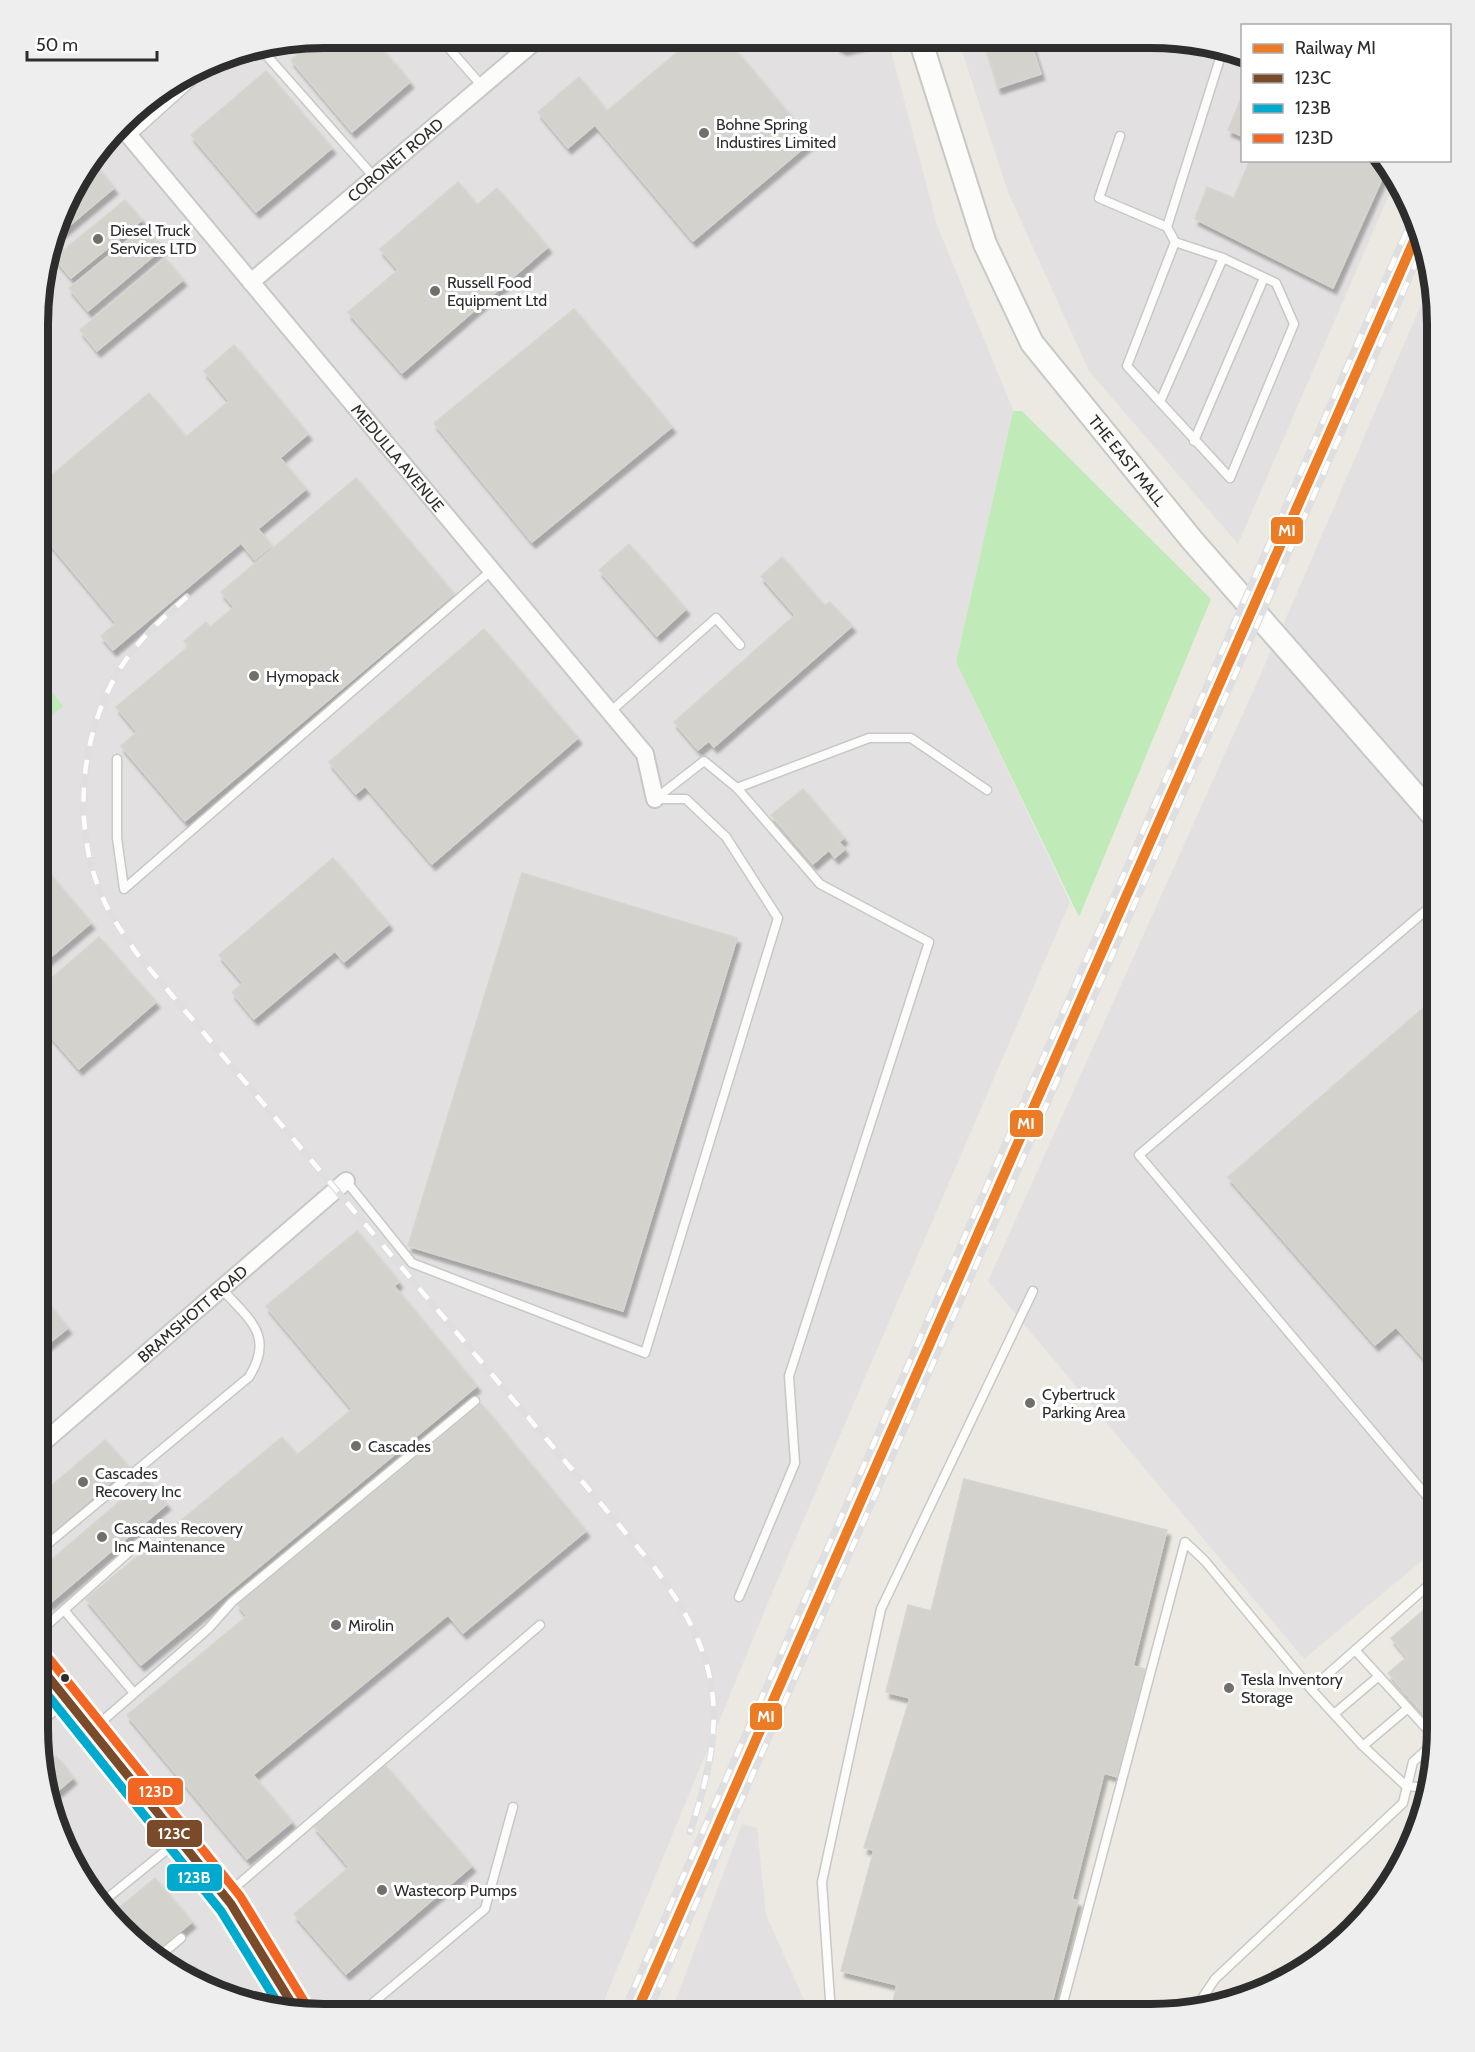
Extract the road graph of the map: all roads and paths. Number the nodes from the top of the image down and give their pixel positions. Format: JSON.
{"nodes":[{"id":1,"x":449,"y":48,"type":"edge"},
{"id":2,"x":527,"y":48,"type":"edge"},
{"id":3,"x":923,"y":48,"type":"edge"},
{"id":4,"x":265,"y":54,"type":"edge"},
{"id":5,"x":1221,"y":56,"type":"edge"},
{"id":6,"x":482,"y":86,"type":"junction"},
{"id":7,"x":179,"y":89,"type":"edge"},
{"id":8,"x":131,"y":127,"type":"edge"},
{"id":9,"x":126,"y":131,"type":"edge"},
{"id":10,"x":1120,"y":136,"type":"dead end"},
{"id":11,"x":374,"y":177,"type":"junction"},
{"id":12,"x":1167,"y":227,"type":"junction"},
{"id":13,"x":1175,"y":242,"type":"junction"},
{"id":14,"x":1223,"y":258,"type":"junction"},
{"id":15,"x":1264,"y":278,"type":"junction"},
{"id":16,"x":251,"y":282,"type":"junction"},
{"id":17,"x":1160,"y":402,"type":"junction"},
{"id":18,"x":1194,"y":441,"type":"junction"},
{"id":19,"x":492,"y":570,"type":"junction"},
{"id":20,"x":740,"y":645,"type":"dead end"},
{"id":21,"x":610,"y":712,"type":"junction"},
{"id":22,"x":117,"y":759,"type":"dead end"},
{"id":23,"x":737,"y":788,"type":"junction"},
{"id":24,"x":987,"y":790,"type":"dead end"},
{"id":25,"x":655,"y":799,"type":"junction"},
{"id":26,"x":1427,"y":809,"type":"edge"},
{"id":27,"x":1427,"y":910,"type":"edge"},
{"id":28,"x":346,"y":1181,"type":"joint"},
{"id":29,"x":222,"y":1289,"type":"junction"},
{"id":30,"x":1033,"y":1291,"type":"dead end"},
{"id":31,"x":475,"y":1401,"type":"dead end"},
{"id":32,"x":48,"y":1438,"type":"edge"},
{"id":33,"x":1427,"y":1496,"type":"edge"},
{"id":34,"x":48,"y":1544,"type":"edge"},
{"id":35,"x":138,"y":1545,"type":"dead end"},
{"id":36,"x":1427,"y":1587,"type":"edge"},
{"id":37,"x":739,"y":1597,"type":"dead end"},
{"id":38,"x":64,"y":1610,"type":"junction"},
{"id":39,"x":48,"y":1620,"type":"edge"},
{"id":40,"x":50,"y":1622,"type":"joint"},
{"id":41,"x":540,"y":1625,"type":"dead end"},
{"id":42,"x":1355,"y":1650,"type":"junction"},
{"id":43,"x":1379,"y":1676,"type":"junction"},
{"id":44,"x":48,"y":1677,"type":"edge"},
{"id":45,"x":1311,"y":1689,"type":"junction"},
{"id":46,"x":134,"y":1693,"type":"junction"},
{"id":47,"x":64,"y":1697,"type":"junction"},
{"id":48,"x":1408,"y":1708,"type":"junction"},
{"id":49,"x":48,"y":1711,"type":"edge"},
{"id":50,"x":1334,"y":1714,"type":"junction"},
{"id":51,"x":1427,"y":1729,"type":"edge"},
{"id":52,"x":92,"y":1730,"type":"junction"},
{"id":53,"x":1363,"y":1746,"type":"junction"},
{"id":54,"x":1426,"y":1750,"type":"edge"},
{"id":55,"x":1406,"y":1786,"type":"junction"},
{"id":56,"x":1421,"y":1787,"type":"edge"},
{"id":57,"x":513,"y":1807,"type":"dead end"},
{"id":58,"x":180,"y":1840,"type":"junction"},
{"id":59,"x":225,"y":1896,"type":"junction"},
{"id":60,"x":107,"y":1898,"type":"edge"},
{"id":61,"x":181,"y":1938,"type":"dead end"},
{"id":62,"x":164,"y":1953,"type":"edge"},
{"id":63,"x":1201,"y":2000,"type":"edge"},
{"id":64,"x":291,"y":2002,"type":"edge"},
{"id":65,"x":372,"y":2004,"type":"edge"},
{"id":66,"x":830,"y":2004,"type":"edge"},
{"id":67,"x":1063,"y":2004,"type":"edge"}],
"edges":[{"from":1,"to":6,"type":"lane"},
{"from":2,"to":6,"type":"street","name":"CORONET ROAD"},
{"from":3,"to":26,"type":"main road","name":"THE EAST MALL"},
{"from":4,"to":11,"type":"lane"},
{"from":5,"to":12,"type":"lane"},
{"from":6,"to":11,"type":"street","name":"CORONET ROAD"},
{"from":7,"to":8,"type":"lane"},
{"from":9,"to":16,"type":"street","name":"MEDULLA AVENUE"},
{"from":10,"to":12,"type":"lane"},
{"from":11,"to":16,"type":"street","name":"CORONET ROAD"},
{"from":12,"to":13,"type":"lane"},
{"from":13,"to":14,"type":"lane"},
{"from":13,"to":17,"type":"lane"},
{"from":14,"to":15,"type":"lane"},
{"from":14,"to":17,"type":"lane"},
{"from":15,"to":18,"type":"lane"},
{"from":15,"to":18,"type":"lane"},
{"from":16,"to":19,"type":"street","name":"MEDULLA AVENUE"},
{"from":17,"to":18,"type":"lane"},
{"from":19,"to":21,"type":"street","name":"MEDULLA AVENUE"},
{"from":19,"to":22,"type":"lane"},
{"from":20,"to":21,"type":"lane"},
{"from":21,"to":25,"type":"street","name":"MEDULLA AVENUE"},
{"from":23,"to":24,"type":"lane"},
{"from":23,"to":25,"type":"lane"},
{"from":23,"to":37,"type":"lane"},
{"from":25,"to":28,"type":"lane"},
{"from":27,"to":33,"type":"lane"},
{"from":28,"to":29,"type":"street","name":"BRAMSHOTT ROAD"},
{"from":29,"to":32,"type":"street","name":"BRAMSHOTT ROAD"},
{"from":29,"to":34,"type":"lane"},
{"from":30,"to":66,"type":"lane"},
{"from":31,"to":46,"type":"lane"},
{"from":35,"to":38,"type":"lane"},
{"from":36,"to":42,"type":"lane"},
{"from":38,"to":40,"type":"lane"},
{"from":38,"to":46,"type":"lane"},
{"from":39,"to":40,"type":"lane"},
{"from":41,"to":59,"type":"lane"},
{"from":42,"to":43,"type":"lane"},
{"from":42,"to":45,"type":"lane"},
{"from":43,"to":48,"type":"lane"},
{"from":43,"to":50,"type":"lane"},
{"from":44,"to":47,"type":"main road"},
{"from":45,"to":50,"type":"lane"},
{"from":45,"to":67,"type":"lane"},
{"from":46,"to":52,"type":"lane"},
{"from":47,"to":49,"type":"street"},
{"from":47,"to":52,"type":"main road"},
{"from":48,"to":51,"type":"lane"},
{"from":48,"to":53,"type":"lane"},
{"from":50,"to":53,"type":"lane"},
{"from":52,"to":58,"type":"main road"},
{"from":53,"to":55,"type":"lane"},
{"from":54,"to":55,"type":"lane"},
{"from":55,"to":56,"type":"lane"},
{"from":55,"to":63,"type":"lane"},
{"from":57,"to":65,"type":"lane"},
{"from":58,"to":59,"type":"main road"},
{"from":58,"to":60,"type":"lane"},
{"from":59,"to":64,"type":"main road"},
{"from":61,"to":62,"type":"lane"}]}
